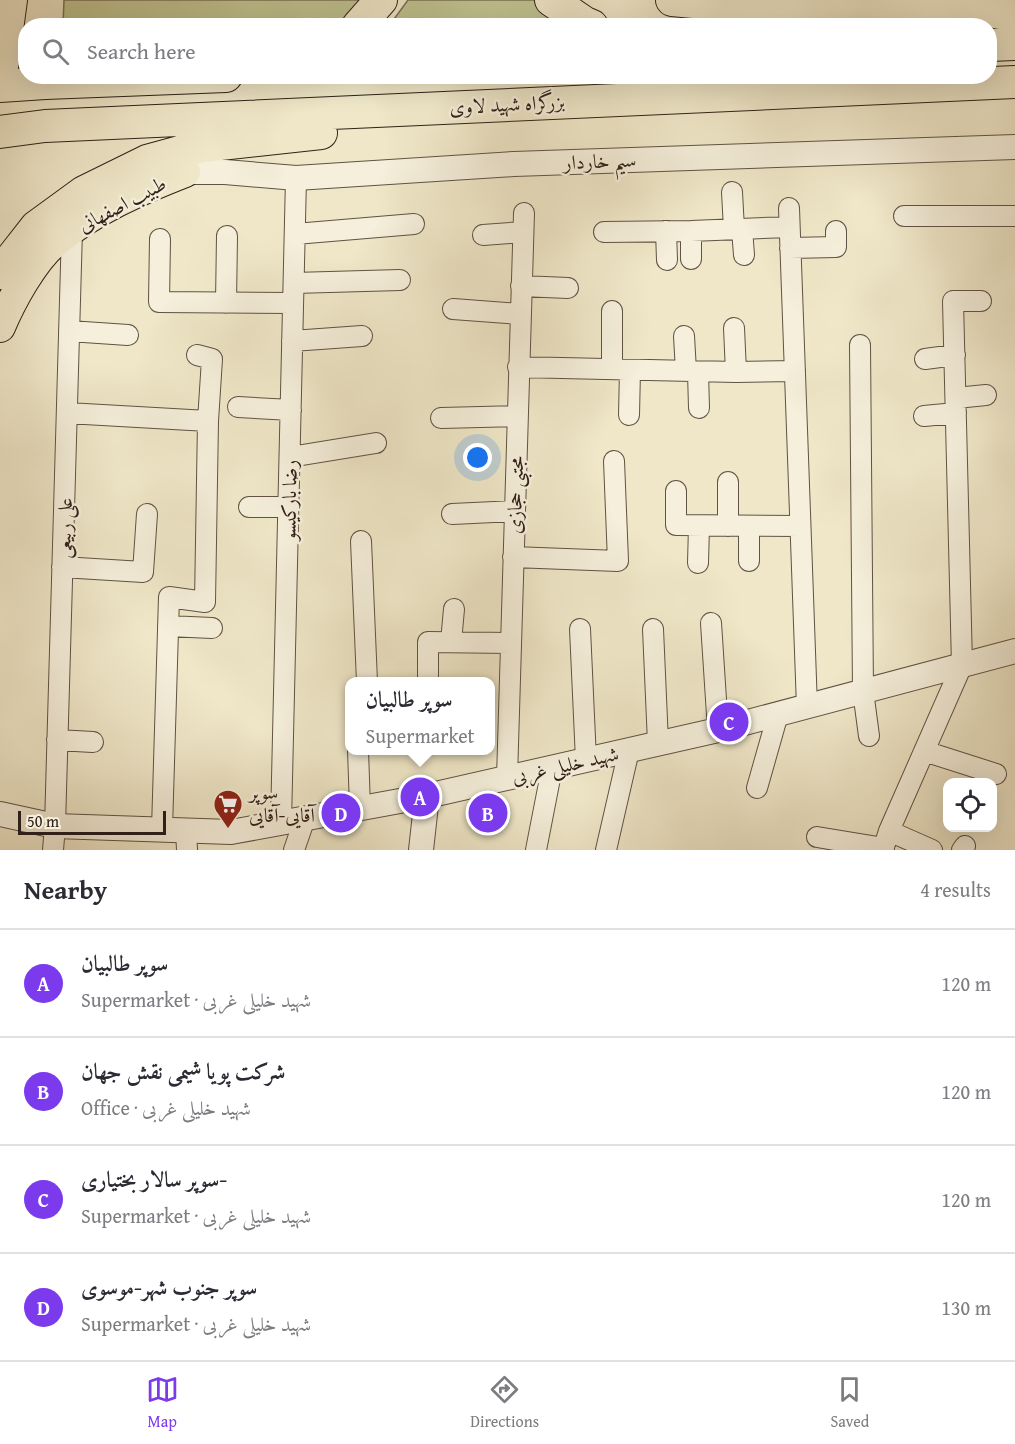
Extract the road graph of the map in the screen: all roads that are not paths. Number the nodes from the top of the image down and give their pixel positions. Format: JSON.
{"nodes":[{"id":1,"x":11,"y":0,"type":"edge"},
{"id":2,"x":27,"y":0,"type":"edge"},
{"id":3,"x":381,"y":0,"type":"edge"},
{"id":4,"x":551,"y":0,"type":"edge"},
{"id":5,"x":672,"y":0,"type":"edge"},
{"id":6,"x":1015,"y":15,"type":"edge"},
{"id":7,"x":21,"y":18,"type":"edge"},
{"id":8,"x":365,"y":18,"type":"edge"},
{"id":9,"x":578,"y":18,"type":"edge"},
{"id":10,"x":18,"y":28,"type":"edge"},
{"id":11,"x":1015,"y":44,"type":"edge"},
{"id":12,"x":997,"y":45,"type":"edge"},
{"id":13,"x":1,"y":81,"type":"edge"},
{"id":14,"x":18,"y":82,"type":"edge"},
{"id":15,"x":1015,"y":82,"type":"edge"},
{"id":16,"x":997,"y":83,"type":"edge"},
{"id":17,"x":966,"y":84,"type":"edge"},
{"id":18,"x":627,"y":98,"type":"junction"},
{"id":19,"x":0,"y":132,"type":"edge"},
{"id":20,"x":1015,"y":147,"type":"edge"},
{"id":21,"x":185,"y":172,"type":"joint"},
{"id":22,"x":296,"y":178,"type":"junction"},
{"id":23,"x":732,"y":192,"type":"dead end"},
{"id":24,"x":904,"y":216,"type":"dead end"},
{"id":25,"x":1015,"y":216,"type":"edge"},
{"id":26,"x":414,"y":224,"type":"dead end"},
{"id":27,"x":738,"y":229,"type":"junction"},
{"id":28,"x":72,"y":230,"type":"junction"},
{"id":29,"x":666,"y":231,"type":"junction"},
{"id":30,"x":691,"y":231,"type":"junction"},
{"id":31,"x":836,"y":231,"type":"dead end"},
{"id":32,"x":604,"y":232,"type":"dead end"},
{"id":33,"x":295,"y":234,"type":"junction"},
{"id":34,"x":483,"y":235,"type":"dead end"},
{"id":35,"x":227,"y":236,"type":"dead end"},
{"id":36,"x":160,"y":239,"type":"dead end"},
{"id":37,"x":790,"y":248,"type":"junction"},
{"id":38,"x":744,"y":255,"type":"dead end"},
{"id":39,"x":691,"y":259,"type":"dead end"},
{"id":40,"x":667,"y":260,"type":"dead end"},
{"id":41,"x":0,"y":273,"type":"edge"},
{"id":42,"x":400,"y":280,"type":"dead end"},
{"id":43,"x":294,"y":283,"type":"junction"},
{"id":44,"x":521,"y":286,"type":"junction"},
{"id":45,"x":568,"y":288,"type":"dead end"},
{"id":46,"x":981,"y":300,"type":"dead end"},
{"id":47,"x":226,"y":303,"type":"junction"},
{"id":48,"x":293,"y":303,"type":"junction"},
{"id":49,"x":453,"y":309,"type":"dead end"},
{"id":50,"x":612,"y":311,"type":"dead end"},
{"id":51,"x":520,"y":314,"type":"junction"},
{"id":52,"x":0,"y":327,"type":"edge"},
{"id":53,"x":734,"y":328,"type":"dead end"},
{"id":54,"x":69,"y":332,"type":"junction"},
{"id":55,"x":128,"y":334,"type":"dead end"},
{"id":56,"x":362,"y":336,"type":"dead end"},
{"id":57,"x":684,"y":336,"type":"dead end"},
{"id":58,"x":292,"y":341,"type":"junction"},
{"id":59,"x":860,"y":345,"type":"dead end"},
{"id":60,"x":197,"y":355,"type":"dead end"},
{"id":61,"x":955,"y":355,"type":"junction"},
{"id":62,"x":925,"y":358,"type":"dead end"},
{"id":63,"x":518,"y":367,"type":"junction"},
{"id":64,"x":621,"y":370,"type":"junction"},
{"id":65,"x":692,"y":371,"type":"junction"},
{"id":66,"x":795,"y":371,"type":"junction"},
{"id":67,"x":736,"y":372,"type":"junction"},
{"id":68,"x":986,"y":395,"type":"dead end"},
{"id":69,"x":956,"y":405,"type":"junction"},
{"id":70,"x":238,"y":408,"type":"dead end"},
{"id":71,"x":699,"y":408,"type":"dead end"},
{"id":72,"x":291,"y":410,"type":"junction"},
{"id":73,"x":67,"y":412,"type":"junction"},
{"id":74,"x":629,"y":415,"type":"dead end"},
{"id":75,"x":517,"y":416,"type":"junction"},
{"id":76,"x":924,"y":417,"type":"dead end"},
{"id":77,"x":441,"y":418,"type":"dead end"},
{"id":78,"x":208,"y":421,"type":"junction"},
{"id":79,"x":376,"y":443,"type":"dead end"},
{"id":80,"x":290,"y":457,"type":"junction"},
{"id":81,"x":614,"y":461,"type":"dead end"},
{"id":82,"x":728,"y":482,"type":"dead end"},
{"id":83,"x":676,"y":491,"type":"dead end"},
{"id":84,"x":249,"y":507,"type":"dead end"},
{"id":85,"x":288,"y":507,"type":"junction"},
{"id":86,"x":514,"y":511,"type":"junction"},
{"id":87,"x":147,"y":514,"type":"dead end"},
{"id":88,"x":452,"y":514,"type":"dead end"},
{"id":89,"x":699,"y":526,"type":"junction"},
{"id":90,"x":728,"y":526,"type":"junction"},
{"id":91,"x":800,"y":526,"type":"junction"},
{"id":92,"x":749,"y":527,"type":"junction"},
{"id":93,"x":361,"y":541,"type":"dead end"},
{"id":94,"x":513,"y":557,"type":"junction"},
{"id":95,"x":749,"y":561,"type":"dead end"},
{"id":96,"x":698,"y":563,"type":"dead end"},
{"id":97,"x":62,"y":567,"type":"junction"},
{"id":98,"x":454,"y":609,"type":"dead end"},
{"id":99,"x":711,"y":623,"type":"dead end"},
{"id":100,"x":168,"y":626,"type":"junction"},
{"id":101,"x":212,"y":628,"type":"dead end"},
{"id":102,"x":580,"y":629,"type":"dead end"},
{"id":103,"x":652,"y":629,"type":"dead end"},
{"id":104,"x":451,"y":642,"type":"junction"},
{"id":105,"x":511,"y":643,"type":"junction"},
{"id":106,"x":1015,"y":651,"type":"edge"},
{"id":107,"x":962,"y":665,"type":"junction"},
{"id":108,"x":428,"y":676,"type":"dead end"},
{"id":109,"x":368,"y":677,"type":"edge"},
{"id":110,"x":863,"y":691,"type":"junction"},
{"id":111,"x":807,"y":707,"type":"junction"},
{"id":112,"x":778,"y":714,"type":"junction"},
{"id":113,"x":718,"y":730,"type":"junction"},
{"id":114,"x":869,"y":736,"type":"dead end"},
{"id":115,"x":57,"y":740,"type":"junction"},
{"id":116,"x":93,"y":742,"type":"dead end"},
{"id":117,"x":658,"y":743,"type":"junction"},
{"id":118,"x":629,"y":750,"type":"junction"},
{"id":119,"x":924,"y":751,"type":"junction"},
{"id":120,"x":358,"y":755,"type":"edge"},
{"id":121,"x":586,"y":760,"type":"junction"},
{"id":122,"x":552,"y":768,"type":"junction"},
{"id":123,"x":996,"y":774,"type":"dead end"},
{"id":124,"x":507,"y":778,"type":"junction"},
{"id":125,"x":757,"y":788,"type":"dead end"},
{"id":126,"x":427,"y":796,"type":"junction"},
{"id":127,"x":360,"y":808,"type":"junction"},
{"id":128,"x":0,"y":814,"type":"edge"},
{"id":129,"x":305,"y":818,"type":"junction"},
{"id":130,"x":281,"y":822,"type":"junction"},
{"id":131,"x":55,"y":826,"type":"junction"},
{"id":132,"x":162,"y":829,"type":"junction"},
{"id":133,"x":817,"y":837,"type":"dead end"},
{"id":134,"x":186,"y":840,"type":"edge"},
{"id":135,"x":885,"y":843,"type":"edge"},
{"id":136,"x":53,"y":850,"type":"edge"},
{"id":137,"x":294,"y":850,"type":"edge"},
{"id":138,"x":421,"y":850,"type":"edge"},
{"id":139,"x":536,"y":850,"type":"edge"},
{"id":140,"x":606,"y":850,"type":"edge"},
{"id":141,"x":932,"y":850,"type":"edge"}],
"edges":[{"from":1,"to":13,"type":"highway"},
{"from":2,"to":7,"type":"highway"},
{"from":3,"to":8,"type":"highway"},
{"from":4,"to":9,"type":"highway"},
{"from":5,"to":6,"type":"highway"},
{"from":10,"to":13,"type":"highway"},
{"from":11,"to":12,"type":"highway"},
{"from":13,"to":14,"type":"highway"},
{"from":15,"to":16,"type":"highway","name":"بزرگراه شهید لاوی"},
{"from":17,"to":18,"type":"highway","name":"بزرگراه شهید لاوی"},
{"from":18,"to":19,"type":"highway","name":"بزرگراه شهید لاوی"},
{"from":18,"to":41,"type":"highway"},
{"from":20,"to":22,"type":"street","name":"سیم خاردار"},
{"from":21,"to":22,"type":"street","name":"سیم خاردار"},
{"from":21,"to":28,"type":"main road","name":"طبیب اصفهانی"},
{"from":22,"to":33,"type":"street","name":"رضا بارکیسو"},
{"from":23,"to":27,"type":"street"},
{"from":24,"to":25,"type":"street"},
{"from":26,"to":33,"type":"street"},
{"from":27,"to":30,"type":"street"},
{"from":27,"to":37,"type":"street"},
{"from":27,"to":38,"type":"street"},
{"from":28,"to":52,"type":"main road","name":"طبیب اصفهانی"},
{"from":28,"to":54,"type":"street","name":"علی ربیعی"},
{"from":29,"to":30,"type":"street"},
{"from":29,"to":32,"type":"street"},
{"from":29,"to":40,"type":"street"},
{"from":30,"to":39,"type":"street"},
{"from":31,"to":37,"type":"street"},
{"from":33,"to":43,"type":"street","name":"رضا بارکیسو"},
{"from":34,"to":44,"type":"street","name":"مجتبی حجازی"},
{"from":35,"to":47,"type":"street"},
{"from":36,"to":47,"type":"street"},
{"from":37,"to":66,"type":"street"},
{"from":42,"to":43,"type":"street"},
{"from":43,"to":48,"type":"street","name":"رضا بارکیسو"},
{"from":44,"to":45,"type":"street"},
{"from":44,"to":51,"type":"street","name":"مجتبی حجازی"},
{"from":46,"to":61,"type":"street"},
{"from":47,"to":48,"type":"street"},
{"from":48,"to":58,"type":"street","name":"رضا بارکیسو"},
{"from":49,"to":51,"type":"street"},
{"from":50,"to":64,"type":"street"},
{"from":51,"to":63,"type":"street","name":"مجتبی حجازی"},
{"from":53,"to":67,"type":"street"},
{"from":54,"to":55,"type":"street"},
{"from":54,"to":73,"type":"street","name":"علی ربیعی"},
{"from":56,"to":58,"type":"street"},
{"from":57,"to":65,"type":"street"},
{"from":58,"to":72,"type":"street","name":"رضا بارکیسو"},
{"from":59,"to":110,"type":"street"},
{"from":60,"to":78,"type":"street"},
{"from":61,"to":62,"type":"street"},
{"from":61,"to":69,"type":"street"},
{"from":63,"to":64,"type":"street"},
{"from":63,"to":75,"type":"street","name":"مجتبی حجازی"},
{"from":64,"to":65,"type":"street"},
{"from":64,"to":74,"type":"street"},
{"from":65,"to":67,"type":"street"},
{"from":65,"to":71,"type":"street"},
{"from":66,"to":67,"type":"street"},
{"from":66,"to":91,"type":"street"},
{"from":68,"to":69,"type":"street"},
{"from":69,"to":76,"type":"street"},
{"from":69,"to":107,"type":"street"},
{"from":70,"to":72,"type":"street"},
{"from":72,"to":80,"type":"street","name":"رضا بارکیسو"},
{"from":73,"to":78,"type":"street"},
{"from":73,"to":97,"type":"street","name":"علی ربیعی"},
{"from":75,"to":77,"type":"street"},
{"from":75,"to":86,"type":"street","name":"مجتبی حجازی"},
{"from":78,"to":100,"type":"street"},
{"from":79,"to":80,"type":"street"},
{"from":80,"to":85,"type":"street","name":"رضا بارکیسو"},
{"from":81,"to":94,"type":"street"},
{"from":82,"to":90,"type":"street"},
{"from":83,"to":89,"type":"street"},
{"from":84,"to":85,"type":"street"},
{"from":85,"to":130,"type":"street","name":"رضا بارکیسو"},
{"from":86,"to":88,"type":"street"},
{"from":86,"to":94,"type":"street","name":"مجتبی حجازی"},
{"from":87,"to":97,"type":"street"},
{"from":89,"to":90,"type":"street"},
{"from":89,"to":96,"type":"street"},
{"from":90,"to":92,"type":"street"},
{"from":91,"to":92,"type":"street"},
{"from":91,"to":111,"type":"street"},
{"from":92,"to":95,"type":"street"},
{"from":93,"to":109,"type":"street"},
{"from":94,"to":105,"type":"street","name":"مجتبی حجازی"},
{"from":97,"to":115,"type":"street","name":"علی ربیعی"},
{"from":98,"to":104,"type":"street"},
{"from":99,"to":113,"type":"street"},
{"from":100,"to":101,"type":"street"},
{"from":100,"to":132,"type":"street"},
{"from":102,"to":121,"type":"street"},
{"from":103,"to":117,"type":"street"},
{"from":104,"to":105,"type":"street"},
{"from":104,"to":108,"type":"street"},
{"from":105,"to":124,"type":"street","name":"مجتبی حجازی"},
{"from":106,"to":107,"type":"street","name":"شهید خلیلی غربی"},
{"from":107,"to":110,"type":"street","name":"شهید خلیلی غربی"},
{"from":107,"to":119,"type":"street"},
{"from":110,"to":111,"type":"street","name":"شهید خلیلی غربی"},
{"from":110,"to":114,"type":"street"},
{"from":111,"to":112,"type":"street","name":"شهید خلیلی غربی"},
{"from":112,"to":113,"type":"street","name":"شهید خلیلی غربی"},
{"from":112,"to":125,"type":"street"},
{"from":113,"to":117,"type":"street","name":"شهید خلیلی غربی"},
{"from":115,"to":116,"type":"street"},
{"from":115,"to":131,"type":"street","name":"علی ربیعی"},
{"from":117,"to":118,"type":"street","name":"شهید خلیلی غربی"},
{"from":118,"to":121,"type":"street","name":"شهید خلیلی غربی"},
{"from":118,"to":140,"type":"street"},
{"from":119,"to":123,"type":"street"},
{"from":119,"to":135,"type":"street"},
{"from":120,"to":127,"type":"street"},
{"from":121,"to":122,"type":"street","name":"شهید خلیلی غربی"},
{"from":122,"to":124,"type":"street","name":"شهید خلیلی غربی"},
{"from":122,"to":139,"type":"street"},
{"from":124,"to":126,"type":"street","name":"شهید خلیلی غربی"},
{"from":126,"to":127,"type":"street","name":"شهید خلیلی غربی"},
{"from":126,"to":138,"type":"street"},
{"from":127,"to":129,"type":"street","name":"شهید خلیلی غربی"},
{"from":128,"to":131,"type":"street","name":"شهید خلیلی غربی"},
{"from":129,"to":130,"type":"street","name":"شهید خلیلی غربی"},
{"from":129,"to":137,"type":"street"},
{"from":130,"to":134,"type":"street","name":"شهید خلیلی غربی"},
{"from":131,"to":132,"type":"street","name":"شهید خلیلی غربی"},
{"from":131,"to":136,"type":"street","name":"علی ربیعی"},
{"from":132,"to":134,"type":"street","name":"شهید خلیلی غربی"},
{"from":133,"to":135,"type":"street"},
{"from":135,"to":141,"type":"street"}]}
